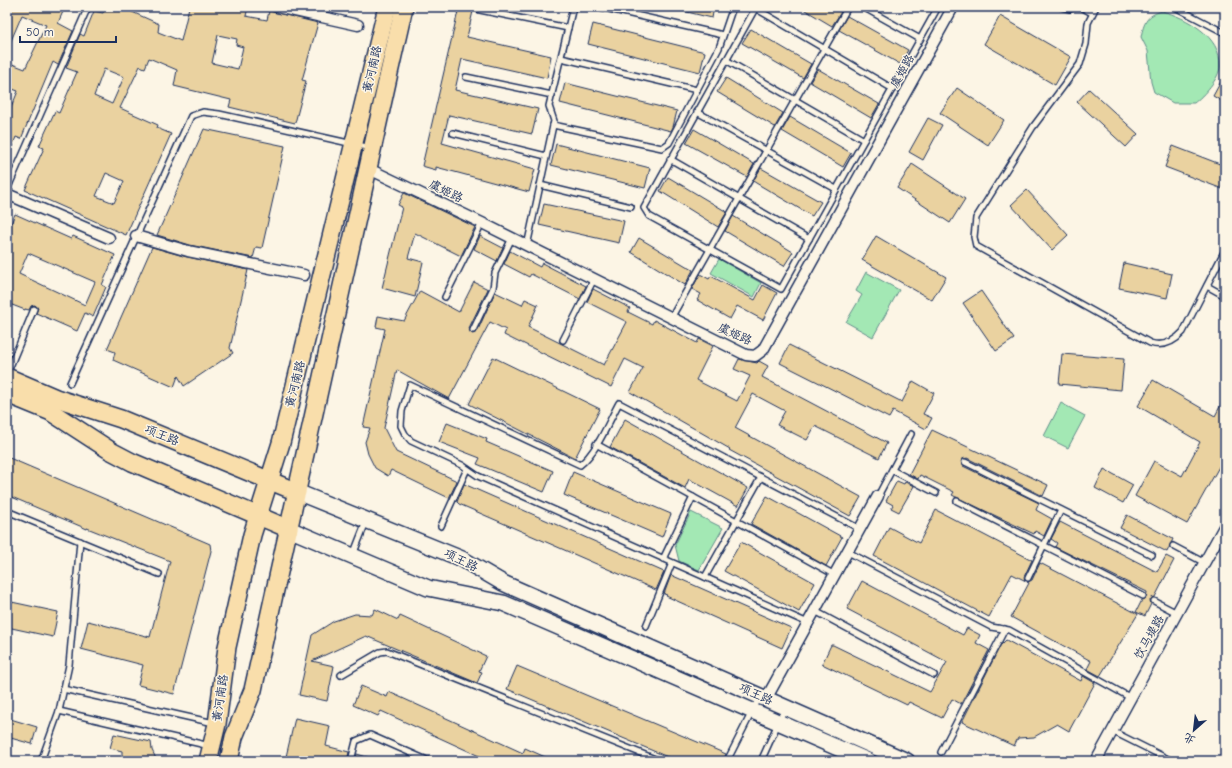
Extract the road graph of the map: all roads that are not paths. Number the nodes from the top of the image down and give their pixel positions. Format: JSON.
{"nodes":[{"id":1,"x":88,"y":7,"type":"edge"},
{"id":2,"x":277,"y":7,"type":"edge"},
{"id":3,"x":387,"y":7,"type":"edge"},
{"id":4,"x":404,"y":7,"type":"edge"},
{"id":5,"x":573,"y":7,"type":"edge"},
{"id":6,"x":600,"y":7,"type":"edge"},
{"id":7,"x":733,"y":7,"type":"edge"},
{"id":8,"x":848,"y":7,"type":"edge"},
{"id":9,"x":863,"y":7,"type":"edge"},
{"id":10,"x":938,"y":7,"type":"edge"},
{"id":11,"x":953,"y":7,"type":"edge"},
{"id":12,"x":972,"y":7,"type":"edge"},
{"id":13,"x":980,"y":7,"type":"edge"},
{"id":14,"x":1062,"y":7,"type":"edge"},
{"id":15,"x":1076,"y":7,"type":"edge"},
{"id":16,"x":1081,"y":7,"type":"edge"},
{"id":17,"x":1096,"y":7,"type":"edge"},
{"id":18,"x":1175,"y":7,"type":"edge"},
{"id":19,"x":755,"y":8,"type":"edge"},
{"id":20,"x":480,"y":10,"type":"dead end"},
{"id":21,"x":1092,"y":13,"type":"junction"},
{"id":22,"x":358,"y":25,"type":"dead end"},
{"id":23,"x":568,"y":28,"type":"junction"},
{"id":24,"x":1225,"y":33,"type":"edge"},
{"id":25,"x":723,"y":35,"type":"junction"},
{"id":26,"x":920,"y":39,"type":"junction"},
{"id":27,"x":824,"y":49,"type":"junction"},
{"id":28,"x":561,"y":58,"type":"junction"},
{"id":29,"x":726,"y":60,"type":"junction"},
{"id":30,"x":466,"y":77,"type":"dead end"},
{"id":31,"x":893,"y":89,"type":"junction"},
{"id":32,"x":697,"y":90,"type":"junction"},
{"id":33,"x":552,"y":95,"type":"junction"},
{"id":34,"x":795,"y":101,"type":"junction"},
{"id":35,"x":697,"y":112,"type":"junction"},
{"id":36,"x":553,"y":124,"type":"junction"},
{"id":37,"x":453,"y":133,"type":"dead end"},
{"id":38,"x":864,"y":140,"type":"junction"},
{"id":39,"x":354,"y":145,"type":"junction"},
{"id":40,"x":372,"y":149,"type":"junction"},
{"id":41,"x":766,"y":150,"type":"junction"},
{"id":42,"x":546,"y":156,"type":"junction"},
{"id":43,"x":670,"y":159,"type":"junction"},
{"id":44,"x":367,"y":168,"type":"junction"},
{"id":45,"x":540,"y":185,"type":"junction"},
{"id":46,"x":836,"y":189,"type":"junction"},
{"id":47,"x":7,"y":190,"type":"edge"},
{"id":48,"x":7,"y":194,"type":"edge"},
{"id":49,"x":738,"y":199,"type":"junction"},
{"id":50,"x":630,"y":207,"type":"dead end"},
{"id":51,"x":482,"y":223,"type":"junction"},
{"id":52,"x":136,"y":236,"type":"junction"},
{"id":53,"x":109,"y":238,"type":"dead end"},
{"id":54,"x":512,"y":238,"type":"junction"},
{"id":55,"x":809,"y":239,"type":"junction"},
{"id":56,"x":527,"y":246,"type":"junction"},
{"id":57,"x":709,"y":250,"type":"junction"},
{"id":58,"x":1225,"y":250,"type":"edge"},
{"id":59,"x":304,"y":275,"type":"dead end"},
{"id":60,"x":594,"y":279,"type":"junction"},
{"id":61,"x":1207,"y":286,"type":"junction"},
{"id":62,"x":1225,"y":296,"type":"edge"},
{"id":63,"x":445,"y":297,"type":"dead end"},
{"id":64,"x":34,"y":309,"type":"dead end"},
{"id":65,"x":671,"y":318,"type":"junction"},
{"id":66,"x":473,"y":330,"type":"dead end"},
{"id":67,"x":563,"y":340,"type":"dead end"},
{"id":68,"x":7,"y":375,"type":"edge"},
{"id":69,"x":70,"y":383,"type":"dead end"},
{"id":70,"x":7,"y":394,"type":"edge"},
{"id":71,"x":911,"y":434,"type":"dead end"},
{"id":72,"x":596,"y":444,"type":"junction"},
{"id":73,"x":965,"y":462,"type":"dead end"},
{"id":74,"x":467,"y":469,"type":"junction"},
{"id":75,"x":892,"y":470,"type":"junction"},
{"id":76,"x":761,"y":477,"type":"junction"},
{"id":77,"x":269,"y":480,"type":"junction"},
{"id":78,"x":297,"y":492,"type":"junction"},
{"id":79,"x":936,"y":493,"type":"dead end"},
{"id":80,"x":878,"y":496,"type":"joint"},
{"id":81,"x":693,"y":497,"type":"junction"},
{"id":82,"x":957,"y":501,"type":"dead end"},
{"id":83,"x":1061,"y":510,"type":"junction"},
{"id":84,"x":7,"y":511,"type":"edge"},
{"id":85,"x":257,"y":515,"type":"junction"},
{"id":86,"x":367,"y":520,"type":"junction"},
{"id":87,"x":737,"y":521,"type":"junction"},
{"id":88,"x":441,"y":526,"type":"dead end"},
{"id":89,"x":1225,"y":526,"type":"edge"},
{"id":90,"x":290,"y":529,"type":"junction"},
{"id":91,"x":860,"y":529,"type":"junction"},
{"id":92,"x":80,"y":541,"type":"junction"},
{"id":93,"x":1044,"y":546,"type":"junction"},
{"id":94,"x":1174,"y":546,"type":"dead end"},
{"id":95,"x":848,"y":552,"type":"junction"},
{"id":96,"x":1152,"y":555,"type":"dead end"},
{"id":97,"x":353,"y":556,"type":"junction"},
{"id":98,"x":663,"y":559,"type":"junction"},
{"id":99,"x":672,"y":563,"type":"junction"},
{"id":100,"x":1205,"y":563,"type":"junction"},
{"id":101,"x":158,"y":574,"type":"dead end"},
{"id":102,"x":835,"y":575,"type":"junction"},
{"id":103,"x":705,"y":578,"type":"junction"},
{"id":104,"x":1028,"y":578,"type":"dead end"},
{"id":105,"x":1143,"y":596,"type":"dead end"},
{"id":106,"x":1154,"y":601,"type":"dead end"},
{"id":107,"x":815,"y":611,"type":"junction"},
{"id":108,"x":1177,"y":613,"type":"junction"},
{"id":109,"x":808,"y":623,"type":"junction"},
{"id":110,"x":646,"y":626,"type":"dead end"},
{"id":111,"x":1005,"y":629,"type":"junction"},
{"id":112,"x":341,"y":675,"type":"dead end"},
{"id":113,"x":934,"y":675,"type":"dead end"},
{"id":114,"x":63,"y":689,"type":"junction"},
{"id":115,"x":763,"y":697,"type":"junction"},
{"id":116,"x":1131,"y":698,"type":"junction"},
{"id":117,"x":786,"y":707,"type":"junction"},
{"id":118,"x":752,"y":710,"type":"junction"},
{"id":119,"x":59,"y":711,"type":"junction"},
{"id":120,"x":779,"y":722,"type":"junction"},
{"id":121,"x":217,"y":724,"type":"junction"},
{"id":122,"x":1112,"y":731,"type":"junction"},
{"id":123,"x":941,"y":752,"type":"dead end"},
{"id":124,"x":210,"y":754,"type":"edge"},
{"id":125,"x":1163,"y":759,"type":"edge"},
{"id":126,"x":41,"y":761,"type":"edge"},
{"id":127,"x":229,"y":761,"type":"edge"},
{"id":128,"x":351,"y":761,"type":"edge"},
{"id":129,"x":429,"y":761,"type":"edge"},
{"id":130,"x":660,"y":761,"type":"edge"},
{"id":131,"x":726,"y":761,"type":"edge"},
{"id":132,"x":761,"y":761,"type":"edge"},
{"id":133,"x":868,"y":761,"type":"edge"},
{"id":134,"x":907,"y":761,"type":"edge"},
{"id":135,"x":1096,"y":761,"type":"edge"},
{"id":136,"x":1172,"y":761,"type":"edge"}],
"edges":[{"from":1,"to":47,"type":"lane"},
{"from":2,"to":22,"type":"street"},
{"from":3,"to":39,"type":"main road","name":"黄河南路"},
{"from":4,"to":40,"type":"main road","name":"黄河南路"},
{"from":5,"to":23,"type":"lane"},
{"from":6,"to":25,"type":"lane"},
{"from":7,"to":25,"type":"lane"},
{"from":8,"to":27,"type":"lane"},
{"from":9,"to":26,"type":"lane"},
{"from":10,"to":26,"type":"lane"},
{"from":11,"to":65,"type":"street","name":"虞姬路"},
{"from":12,"to":13,"type":"lane"},
{"from":14,"to":15,"type":"lane"},
{"from":16,"to":21,"type":"lane"},
{"from":17,"to":21,"type":"lane"},
{"from":18,"to":24,"type":"lane"},
{"from":19,"to":27,"type":"lane"},
{"from":19,"to":29,"type":"lane"},
{"from":20,"to":23,"type":"lane"},
{"from":21,"to":61,"type":"lane"},
{"from":23,"to":28,"type":"lane"},
{"from":25,"to":32,"type":"lane"},
{"from":26,"to":31,"type":"lane"},
{"from":27,"to":31,"type":"lane"},
{"from":27,"to":34,"type":"lane"},
{"from":28,"to":32,"type":"lane"},
{"from":28,"to":33,"type":"lane"},
{"from":29,"to":34,"type":"lane"},
{"from":29,"to":35,"type":"lane"},
{"from":30,"to":33,"type":"lane"},
{"from":31,"to":38,"type":"lane"},
{"from":32,"to":36,"type":"lane"},
{"from":33,"to":36,"type":"lane"},
{"from":34,"to":38,"type":"lane"},
{"from":34,"to":41,"type":"lane"},
{"from":35,"to":41,"type":"lane"},
{"from":35,"to":43,"type":"lane"},
{"from":36,"to":42,"type":"lane"},
{"from":37,"to":42,"type":"lane"},
{"from":38,"to":46,"type":"lane"},
{"from":39,"to":40,"type":"lane"},
{"from":39,"to":52,"type":"lane"},
{"from":39,"to":77,"type":"main road","name":"黄河南路"},
{"from":40,"to":44,"type":"main road","name":"黄河南路"},
{"from":41,"to":46,"type":"lane"},
{"from":41,"to":49,"type":"lane"},
{"from":42,"to":45,"type":"lane"},
{"from":43,"to":49,"type":"lane"},
{"from":43,"to":57,"type":"lane"},
{"from":44,"to":51,"type":"street","name":"虞姬路"},
{"from":44,"to":78,"type":"main road","name":"黄河南路"},
{"from":45,"to":50,"type":"lane"},
{"from":45,"to":56,"type":"lane"},
{"from":46,"to":55,"type":"lane"},
{"from":48,"to":53,"type":"street"},
{"from":49,"to":55,"type":"lane"},
{"from":49,"to":57,"type":"lane"},
{"from":51,"to":54,"type":"street","name":"虞姬路"},
{"from":51,"to":63,"type":"lane"},
{"from":52,"to":59,"type":"street"},
{"from":52,"to":69,"type":"lane"},
{"from":54,"to":56,"type":"street","name":"虞姬路"},
{"from":54,"to":66,"type":"lane"},
{"from":55,"to":57,"type":"lane"},
{"from":56,"to":60,"type":"street","name":"虞姬路"},
{"from":57,"to":65,"type":"lane"},
{"from":58,"to":61,"type":"lane"},
{"from":60,"to":65,"type":"street","name":"虞姬路"},
{"from":60,"to":67,"type":"lane"},
{"from":61,"to":62,"type":"lane"},
{"from":64,"to":68,"type":"lane"},
{"from":68,"to":77,"type":"main road","name":"项王路"},
{"from":70,"to":85,"type":"main road","name":"项王路"},
{"from":71,"to":75,"type":"lane"},
{"from":72,"to":74,"type":"lane"},
{"from":72,"to":76,"type":"lane"},
{"from":72,"to":81,"type":"lane"},
{"from":73,"to":83,"type":"lane"},
{"from":74,"to":88,"type":"lane"},
{"from":74,"to":98,"type":"lane"},
{"from":75,"to":79,"type":"lane"},
{"from":75,"to":80,"type":"lane"},
{"from":76,"to":87,"type":"lane"},
{"from":76,"to":91,"type":"lane"},
{"from":77,"to":78,"type":"main road","name":"项王路"},
{"from":77,"to":85,"type":"main road","name":"黄河南路"},
{"from":78,"to":86,"type":"main road","name":"项王路"},
{"from":78,"to":90,"type":"main road","name":"黄河南路"},
{"from":80,"to":91,"type":"street"},
{"from":81,"to":87,"type":"lane"},
{"from":81,"to":98,"type":"lane"},
{"from":82,"to":93,"type":"lane"},
{"from":83,"to":93,"type":"lane"},
{"from":83,"to":96,"type":"lane"},
{"from":84,"to":92,"type":"lane"},
{"from":85,"to":90,"type":"main road","name":"项王路"},
{"from":85,"to":121,"type":"main road","name":"黄河南路"},
{"from":86,"to":97,"type":"lane"},
{"from":86,"to":115,"type":"main road","name":"项王路"},
{"from":87,"to":102,"type":"lane"},
{"from":87,"to":103,"type":"lane"},
{"from":89,"to":100,"type":"street","name":"饮马堤路"},
{"from":90,"to":97,"type":"main road","name":"项王路"},
{"from":90,"to":127,"type":"main road","name":"黄河南路"},
{"from":91,"to":95,"type":"street"},
{"from":92,"to":101,"type":"lane"},
{"from":92,"to":114,"type":"lane"},
{"from":93,"to":104,"type":"lane"},
{"from":93,"to":105,"type":"lane"},
{"from":94,"to":100,"type":"lane"},
{"from":95,"to":102,"type":"street"},
{"from":95,"to":111,"type":"lane"},
{"from":97,"to":118,"type":"main road","name":"项王路"},
{"from":98,"to":99,"type":"lane"},
{"from":99,"to":103,"type":"lane"},
{"from":99,"to":110,"type":"lane"},
{"from":100,"to":108,"type":"street","name":"饮马堤路"},
{"from":102,"to":107,"type":"street"},
{"from":103,"to":109,"type":"lane"},
{"from":106,"to":108,"type":"lane"},
{"from":107,"to":109,"type":"street"},
{"from":107,"to":113,"type":"lane"},
{"from":108,"to":116,"type":"street","name":"饮马堤路"},
{"from":109,"to":115,"type":"street"},
{"from":111,"to":116,"type":"lane"},
{"from":111,"to":123,"type":"lane"},
{"from":112,"to":130,"type":"lane"},
{"from":114,"to":119,"type":"lane"},
{"from":114,"to":121,"type":"lane"},
{"from":115,"to":117,"type":"main road","name":"项王路"},
{"from":115,"to":118,"type":"lane"},
{"from":116,"to":122,"type":"street","name":"饮马堤路"},
{"from":117,"to":120,"type":"lane"},
{"from":117,"to":134,"type":"main road","name":"项王路"},
{"from":118,"to":120,"type":"main road","name":"项王路"},
{"from":118,"to":131,"type":"lane"},
{"from":119,"to":124,"type":"lane"},
{"from":119,"to":126,"type":"lane"},
{"from":120,"to":132,"type":"lane"},
{"from":120,"to":133,"type":"main road","name":"项王路"},
{"from":121,"to":124,"type":"main road","name":"黄河南路"},
{"from":122,"to":125,"type":"lane"},
{"from":122,"to":135,"type":"street","name":"饮马堤路"},
{"from":125,"to":136,"type":"lane"},
{"from":128,"to":129,"type":"lane"}]}
